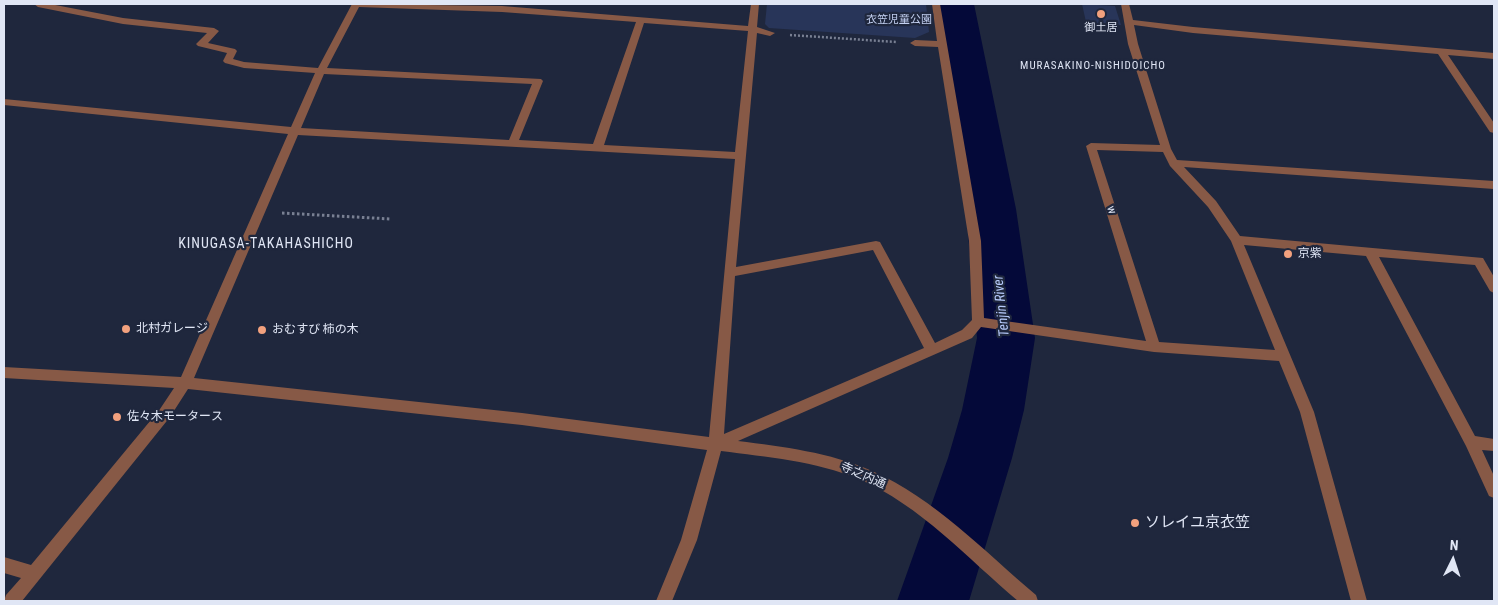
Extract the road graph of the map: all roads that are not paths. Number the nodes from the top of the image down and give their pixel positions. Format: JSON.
{"nodes":[{"id":1,"x":38,"y":4,"type":"edge"},
{"id":2,"x":356,"y":4,"type":"edge"},
{"id":3,"x":755,"y":4,"type":"edge"},
{"id":4,"x":936,"y":4,"type":"edge"},
{"id":5,"x":1125,"y":4,"type":"edge"},
{"id":6,"x":504,"y":6,"type":"edge"},
{"id":7,"x":641,"y":20,"type":"junction"},
{"id":8,"x":1128,"y":22,"type":"junction"},
{"id":9,"x":752,"y":29,"type":"junction"},
{"id":10,"x":770,"y":33,"type":"road end"},
{"id":11,"x":915,"y":43,"type":"road end"},
{"id":12,"x":942,"y":44,"type":"junction"},
{"id":13,"x":1441,"y":51,"type":"junction"},
{"id":14,"x":1494,"y":56,"type":"edge"},
{"id":15,"x":321,"y":71,"type":"junction"},
{"id":16,"x":4,"y":102,"type":"edge"},
{"id":17,"x":1494,"y":130,"type":"edge"},
{"id":18,"x":294,"y":131,"type":"junction"},
{"id":19,"x":513,"y":143,"type":"junction"},
{"id":20,"x":597,"y":149,"type":"junction"},
{"id":21,"x":1166,"y":149,"type":"junction"},
{"id":22,"x":740,"y":156,"type":"junction"},
{"id":23,"x":1174,"y":163,"type":"junction"},
{"id":24,"x":1494,"y":185,"type":"edge"},
{"id":25,"x":1236,"y":240,"type":"junction"},
{"id":26,"x":1370,"y":251,"type":"junction"},
{"id":27,"x":729,"y":273,"type":"junction"},
{"id":28,"x":1494,"y":288,"type":"edge"},
{"id":29,"x":978,"y":322,"type":"junction"},
{"id":30,"x":1154,"y":347,"type":"junction"},
{"id":31,"x":932,"y":350,"type":"junction"},
{"id":32,"x":1284,"y":356,"type":"junction"},
{"id":33,"x":4,"y":372,"type":"edge"},
{"id":34,"x":185,"y":383,"type":"junction"},
{"id":35,"x":1471,"y":442,"type":"junction"},
{"id":36,"x":716,"y":444,"type":"junction"},
{"id":37,"x":1494,"y":445,"type":"edge"},
{"id":38,"x":1494,"y":491,"type":"edge"},
{"id":39,"x":4,"y":565,"type":"edge"},
{"id":40,"x":35,"y":574,"type":"junction"},
{"id":41,"x":1024,"y":599,"type":"edge"},
{"id":42,"x":12,"y":601,"type":"edge"},
{"id":43,"x":664,"y":601,"type":"edge"},
{"id":44,"x":1359,"y":601,"type":"edge"}],
"edges":[{"from":1,"to":15,"type":"street"},
{"from":2,"to":6,"type":"street"},
{"from":2,"to":15,"type":"street"},
{"from":3,"to":9,"type":"street"},
{"from":4,"to":12,"type":"street"},
{"from":5,"to":8,"type":"street"},
{"from":6,"to":7,"type":"street"},
{"from":7,"to":9,"type":"street"},
{"from":7,"to":20,"type":"street"},
{"from":8,"to":13,"type":"street"},
{"from":8,"to":21,"type":"street"},
{"from":9,"to":10,"type":"street"},
{"from":9,"to":22,"type":"street"},
{"from":11,"to":12,"type":"street"},
{"from":12,"to":29,"type":"street"},
{"from":13,"to":14,"type":"street"},
{"from":13,"to":17,"type":"street"},
{"from":15,"to":18,"type":"street"},
{"from":15,"to":19,"type":"street"},
{"from":16,"to":18,"type":"street"},
{"from":18,"to":19,"type":"street"},
{"from":18,"to":34,"type":"street"},
{"from":19,"to":20,"type":"street"},
{"from":20,"to":22,"type":"street"},
{"from":21,"to":23,"type":"street"},
{"from":21,"to":30,"type":"street","name":"w"},
{"from":22,"to":27,"type":"street"},
{"from":23,"to":24,"type":"street"},
{"from":23,"to":25,"type":"street"},
{"from":25,"to":26,"type":"street"},
{"from":25,"to":32,"type":"street"},
{"from":26,"to":28,"type":"street"},
{"from":26,"to":35,"type":"street"},
{"from":27,"to":31,"type":"street"},
{"from":27,"to":36,"type":"street"},
{"from":29,"to":30,"type":"street"},
{"from":29,"to":31,"type":"street"},
{"from":30,"to":32,"type":"street"},
{"from":31,"to":36,"type":"street"},
{"from":32,"to":44,"type":"street"},
{"from":33,"to":34,"type":"street","name":"寺之内通"},
{"from":34,"to":36,"type":"street","name":"寺之内通"},
{"from":34,"to":40,"type":"street"},
{"from":35,"to":37,"type":"street"},
{"from":35,"to":38,"type":"street"},
{"from":36,"to":41,"type":"street","name":"寺之内通"},
{"from":36,"to":43,"type":"street"},
{"from":39,"to":40,"type":"street"},
{"from":40,"to":42,"type":"street"}]}
